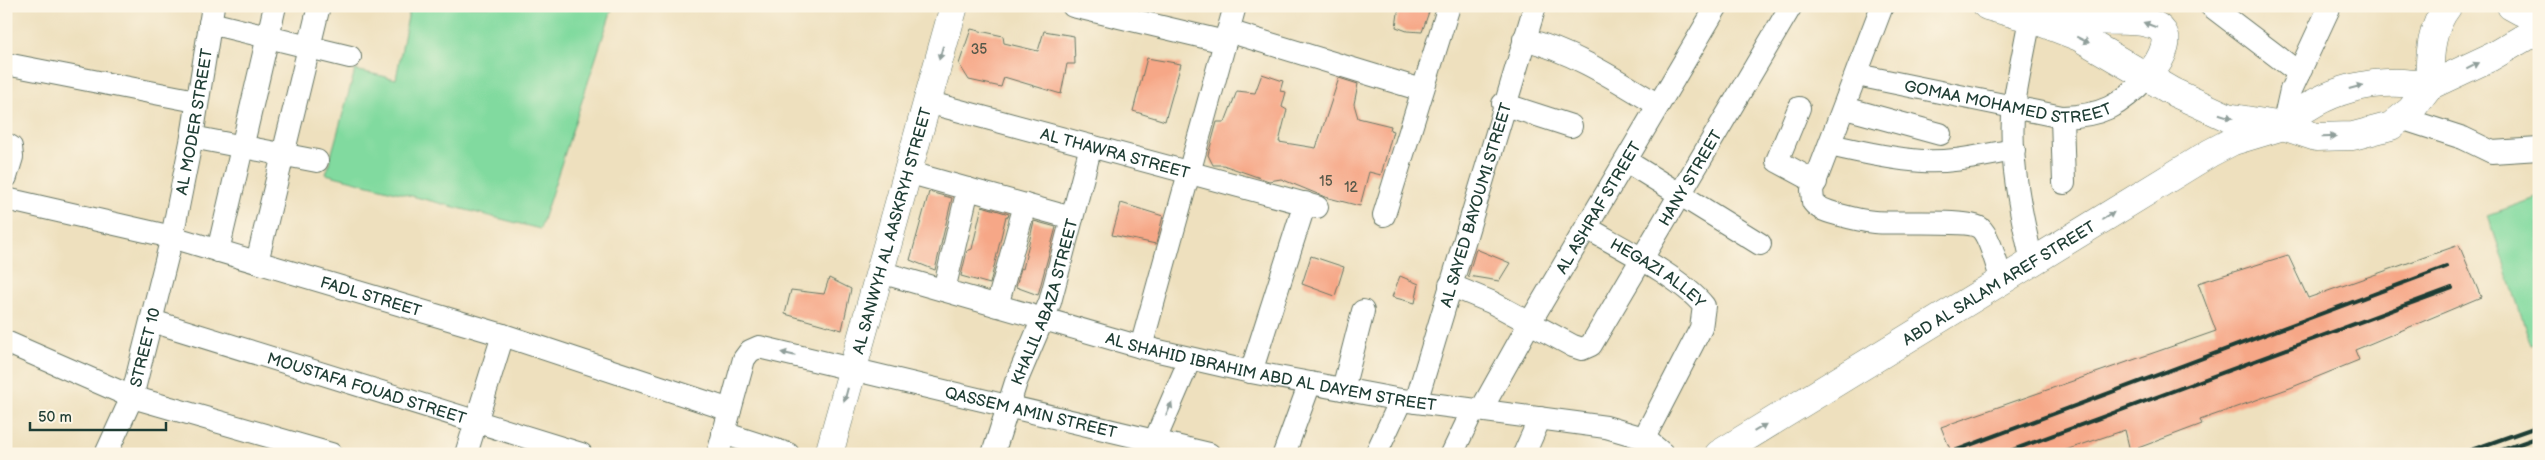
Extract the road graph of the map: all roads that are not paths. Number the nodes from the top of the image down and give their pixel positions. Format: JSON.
{"nodes":[{"id":1,"x":275,"y":6,"type":"edge"},
{"id":2,"x":319,"y":6,"type":"edge"},
{"id":3,"x":954,"y":6,"type":"edge"},
{"id":4,"x":1073,"y":6,"type":"edge"},
{"id":5,"x":1235,"y":6,"type":"edge"},
{"id":6,"x":1449,"y":6,"type":"edge"},
{"id":7,"x":1534,"y":6,"type":"edge"},
{"id":8,"x":1716,"y":6,"type":"edge"},
{"id":9,"x":1790,"y":6,"type":"edge"},
{"id":10,"x":1882,"y":6,"type":"edge"},
{"id":11,"x":1988,"y":6,"type":"edge"},
{"id":12,"x":2211,"y":6,"type":"edge"},
{"id":13,"x":2330,"y":6,"type":"edge"},
{"id":14,"x":2448,"y":6,"type":"edge"},
{"id":15,"x":2511,"y":6,"type":"edge"},
{"id":16,"x":2038,"y":12,"type":"edge"},
{"id":17,"x":212,"y":14,"type":"edge"},
{"id":18,"x":2539,"y":14,"type":"edge"},
{"id":19,"x":2539,"y":29,"type":"edge"},
{"id":20,"x":1227,"y":36,"type":"junction"},
{"id":21,"x":268,"y":37,"type":"junction"},
{"id":22,"x":1524,"y":39,"type":"junction"},
{"id":23,"x":310,"y":47,"type":"junction"},
{"id":24,"x":350,"y":56,"type":"dead end"},
{"id":25,"x":6,"y":64,"type":"edge"},
{"id":26,"x":2299,"y":73,"type":"junction"},
{"id":27,"x":1857,"y":75,"type":"junction"},
{"id":28,"x":2147,"y":77,"type":"junction"},
{"id":29,"x":2429,"y":86,"type":"junction"},
{"id":30,"x":1422,"y":90,"type":"junction"},
{"id":31,"x":196,"y":101,"type":"junction"},
{"id":32,"x":927,"y":102,"type":"junction"},
{"id":33,"x":1503,"y":104,"type":"junction"},
{"id":34,"x":1658,"y":105,"type":"junction"},
{"id":35,"x":2014,"y":106,"type":"junction"},
{"id":36,"x":1799,"y":108,"type":"dead end"},
{"id":37,"x":1845,"y":108,"type":"junction"},
{"id":38,"x":2062,"y":117,"type":"junction"},
{"id":39,"x":2402,"y":118,"type":"junction"},
{"id":40,"x":1571,"y":126,"type":"dead end"},
{"id":41,"x":2283,"y":126,"type":"junction"},
{"id":42,"x":1940,"y":134,"type":"dead end"},
{"id":43,"x":192,"y":137,"type":"junction"},
{"id":44,"x":6,"y":144,"type":"edge"},
{"id":45,"x":1830,"y":145,"type":"junction"},
{"id":46,"x":1091,"y":146,"type":"junction"},
{"id":47,"x":242,"y":147,"type":"junction"},
{"id":48,"x":2539,"y":149,"type":"edge"},
{"id":49,"x":2014,"y":150,"type":"junction"},
{"id":50,"x":283,"y":155,"type":"junction"},
{"id":51,"x":317,"y":161,"type":"dead end"},
{"id":52,"x":1626,"y":161,"type":"junction"},
{"id":53,"x":907,"y":172,"type":"junction"},
{"id":54,"x":1188,"y":173,"type":"junction"},
{"id":55,"x":6,"y":177,"type":"edge"},
{"id":56,"x":1816,"y":182,"type":"junction"},
{"id":57,"x":2064,"y":183,"type":"dead end"},
{"id":58,"x":968,"y":189,"type":"junction"},
{"id":59,"x":1680,"y":195,"type":"junction"},
{"id":60,"x":6,"y":199,"type":"edge"},
{"id":61,"x":1024,"y":204,"type":"junction"},
{"id":62,"x":1384,"y":215,"type":"dead end"},
{"id":63,"x":1072,"y":218,"type":"junction"},
{"id":64,"x":1587,"y":228,"type":"junction"},
{"id":65,"x":172,"y":237,"type":"junction"},
{"id":66,"x":1760,"y":244,"type":"dead end"},
{"id":67,"x":218,"y":251,"type":"junction"},
{"id":68,"x":1643,"y":260,"type":"junction"},
{"id":69,"x":257,"y":262,"type":"junction"},
{"id":70,"x":2032,"y":262,"type":"junction"},
{"id":71,"x":880,"y":272,"type":"junction"},
{"id":72,"x":2002,"y":281,"type":"junction"},
{"id":73,"x":1450,"y":285,"type":"junction"},
{"id":74,"x":944,"y":290,"type":"junction"},
{"id":75,"x":997,"y":306,"type":"junction"},
{"id":76,"x":1363,"y":311,"type":"dead end"},
{"id":77,"x":1044,"y":319,"type":"junction"},
{"id":78,"x":152,"y":321,"type":"junction"},
{"id":79,"x":1529,"y":324,"type":"junction"},
{"id":80,"x":503,"y":335,"type":"junction"},
{"id":81,"x":6,"y":342,"type":"edge"},
{"id":82,"x":1141,"y":347,"type":"junction"},
{"id":83,"x":1190,"y":359,"type":"junction"},
{"id":84,"x":853,"y":369,"type":"junction"},
{"id":85,"x":1251,"y":372,"type":"junction"},
{"id":86,"x":1310,"y":383,"type":"junction"},
{"id":87,"x":1343,"y":389,"type":"junction"},
{"id":88,"x":132,"y":397,"type":"junction"},
{"id":89,"x":1408,"y":401,"type":"junction"},
{"id":90,"x":1007,"y":406,"type":"junction"},
{"id":91,"x":730,"y":410,"type":"junction"},
{"id":92,"x":1477,"y":410,"type":"junction"},
{"id":93,"x":1540,"y":418,"type":"junction"},
{"id":94,"x":476,"y":421,"type":"junction"},
{"id":95,"x":1644,"y":438,"type":"junction"},
{"id":96,"x":721,"y":443,"type":"edge"},
{"id":97,"x":539,"y":447,"type":"edge"},
{"id":98,"x":1152,"y":447,"type":"edge"},
{"id":99,"x":106,"y":454,"type":"edge"},
{"id":100,"x":332,"y":454,"type":"edge"},
{"id":101,"x":466,"y":454,"type":"edge"},
{"id":102,"x":581,"y":454,"type":"edge"},
{"id":103,"x":788,"y":454,"type":"edge"},
{"id":104,"x":830,"y":454,"type":"edge"},
{"id":105,"x":993,"y":454,"type":"edge"},
{"id":106,"x":1209,"y":454,"type":"edge"},
{"id":107,"x":1284,"y":454,"type":"edge"},
{"id":108,"x":1376,"y":454,"type":"edge"},
{"id":109,"x":1452,"y":454,"type":"edge"},
{"id":110,"x":1524,"y":454,"type":"edge"},
{"id":111,"x":1663,"y":454,"type":"edge"},
{"id":112,"x":1719,"y":454,"type":"edge"}],
"edges":[{"from":1,"to":21,"type":"street"},
{"from":2,"to":23,"type":"street"},
{"from":3,"to":32,"type":"main road","name":"AL SANWYH AL AASKRYH STREET","one_way":true},
{"from":4,"to":20,"type":"street"},
{"from":5,"to":20,"type":"street"},
{"from":6,"to":30,"type":"street"},
{"from":7,"to":22,"type":"street","name":"AL SAYED BAYOUMI STREET"},
{"from":8,"to":34,"type":"street","name":"AL ASHRAF STREET"},
{"from":9,"to":59,"type":"street","name":"HANY STREET"},
{"from":10,"to":27,"type":"street"},
{"from":11,"to":16,"type":"main road"},
{"from":12,"to":26,"type":"street"},
{"from":13,"to":26,"type":"street"},
{"from":14,"to":29,"type":"main road"},
{"from":15,"to":18,"type":"main road"},
{"from":16,"to":28,"type":"main road","one_way":true},
{"from":28,"to":16,"type":"main road","one_way":true},
{"from":16,"to":35,"type":"street"},
{"from":17,"to":21,"type":"street"},
{"from":17,"to":31,"type":"street","name":"AL MODER STREET"},
{"from":29,"to":19,"type":"main road","one_way":true},
{"from":20,"to":30,"type":"street"},
{"from":20,"to":54,"type":"street"},
{"from":21,"to":23,"type":"street"},
{"from":21,"to":47,"type":"street"},
{"from":22,"to":33,"type":"street","name":"AL SAYED BAYOUMI STREET"},
{"from":22,"to":34,"type":"street"},
{"from":23,"to":24,"type":"street"},
{"from":23,"to":50,"type":"street"},
{"from":25,"to":31,"type":"street"},
{"from":26,"to":41,"type":"street"},
{"from":27,"to":35,"type":"street","name":"GOMAA MOHAMED STREET"},
{"from":27,"to":37,"type":"street"},
{"from":28,"to":38,"type":"street","name":"GOMAA MOHAMED STREET"},
{"from":28,"to":41,"type":"main road","one_way":true},
{"from":29,"to":39,"type":"main road"},
{"from":41,"to":29,"type":"main road","one_way":true},
{"from":30,"to":62,"type":"street"},
{"from":31,"to":43,"type":"street","name":"AL MODER STREET"},
{"from":32,"to":46,"type":"street","name":"AL THAWRA STREET"},
{"from":32,"to":53,"type":"main road","name":"AL SANWYH AL AASKRYH STREET"},
{"from":33,"to":40,"type":"street"},
{"from":33,"to":73,"type":"street","name":"AL SAYED BAYOUMI STREET"},
{"from":34,"to":52,"type":"street","name":"AL ASHRAF STREET"},
{"from":35,"to":38,"type":"street","name":"GOMAA MOHAMED STREET"},
{"from":35,"to":49,"type":"street"},
{"from":36,"to":56,"type":"street"},
{"from":37,"to":42,"type":"street"},
{"from":37,"to":45,"type":"street"},
{"from":38,"to":57,"type":"street"},
{"from":41,"to":39,"type":"main road","one_way":true},
{"from":39,"to":48,"type":"street"},
{"from":70,"to":41,"type":"main road","name":"ABD AL SALAM AREF STREET","one_way":true},
{"from":43,"to":47,"type":"street"},
{"from":43,"to":65,"type":"street","name":"AL MODER STREET"},
{"from":44,"to":55,"type":"street"},
{"from":45,"to":49,"type":"street"},
{"from":45,"to":56,"type":"street"},
{"from":46,"to":54,"type":"street","name":"AL THAWRA STREET"},
{"from":46,"to":63,"type":"street","name":"KHALIL ABAZA STREET"},
{"from":47,"to":50,"type":"street"},
{"from":47,"to":67,"type":"street"},
{"from":49,"to":70,"type":"street"},
{"from":50,"to":51,"type":"street"},
{"from":50,"to":69,"type":"street"},
{"from":52,"to":59,"type":"street"},
{"from":52,"to":64,"type":"street","name":"AL ASHRAF STREET"},
{"from":53,"to":58,"type":"street"},
{"from":53,"to":71,"type":"main road","name":"AL SANWYH AL AASKRYH STREET"},
{"from":54,"to":82,"type":"street"},
{"from":54,"to":85,"type":"street","name":"AL THAWRA STREET"},
{"from":56,"to":72,"type":"street"},
{"from":58,"to":61,"type":"street"},
{"from":58,"to":74,"type":"street"},
{"from":59,"to":66,"type":"street"},
{"from":59,"to":68,"type":"street","name":"HANY STREET"},
{"from":60,"to":65,"type":"street","name":"FADL STREET"},
{"from":61,"to":63,"type":"street"},
{"from":61,"to":75,"type":"street"},
{"from":63,"to":77,"type":"street","name":"KHALIL ABAZA STREET"},
{"from":64,"to":68,"type":"street","name":"HEGAZI ALLEY"},
{"from":64,"to":79,"type":"street","name":"AL ASHRAF STREET"},
{"from":65,"to":67,"type":"street","name":"FADL STREET"},
{"from":65,"to":78,"type":"street","name":"STREET 10"},
{"from":67,"to":69,"type":"street","name":"FADL STREET"},
{"from":68,"to":79,"type":"street","name":"HANY STREET"},
{"from":68,"to":95,"type":"street","name":"HEGAZI ALLEY"},
{"from":69,"to":80,"type":"street","name":"FADL STREET"},
{"from":70,"to":72,"type":"main road","name":"ABD AL SALAM AREF STREET"},
{"from":71,"to":74,"type":"street","name":"AL SHAHID IBRAHIM ABD AL DAYEM STREET"},
{"from":71,"to":84,"type":"main road","name":"AL SANWYH AL AASKRYH STREET"},
{"from":112,"to":72,"type":"main road","name":"ABD AL SALAM AREF STREET","one_way":true},
{"from":73,"to":79,"type":"street"},
{"from":73,"to":89,"type":"street","name":"AL SAYED BAYOUMI STREET"},
{"from":74,"to":75,"type":"street","name":"AL SHAHID IBRAHIM ABD AL DAYEM STREET"},
{"from":75,"to":77,"type":"street","name":"AL SHAHID IBRAHIM ABD AL DAYEM STREET"},
{"from":76,"to":87,"type":"street"},
{"from":77,"to":82,"type":"street","name":"AL SHAHID IBRAHIM ABD AL DAYEM STREET"},
{"from":77,"to":90,"type":"street","name":"KHALIL ABAZA STREET"},
{"from":78,"to":88,"type":"street","name":"STREET 10"},
{"from":78,"to":94,"type":"street","name":"MOUSTAFA FOUAD STREET"},
{"from":79,"to":92,"type":"street","name":"AL ASHRAF STREET"},
{"from":80,"to":91,"type":"street","name":"FADL STREET"},
{"from":80,"to":94,"type":"street"},
{"from":81,"to":88,"type":"street"},
{"from":82,"to":83,"type":"street","name":"AL SHAHID IBRAHIM ABD AL DAYEM STREET"},
{"from":83,"to":85,"type":"street","name":"AL SHAHID IBRAHIM ABD AL DAYEM STREET"},
{"from":98,"to":83,"type":"street","one_way":true},
{"from":84,"to":90,"type":"street","name":"QASSEM AMIN STREET"},
{"from":84,"to":91,"type":"street","name":"QASSEM AMIN STREET","one_way":true},
{"from":84,"to":104,"type":"main road","name":"AL SANWYH AL AASKRYH STREET","one_way":true},
{"from":85,"to":86,"type":"street","name":"AL SHAHID IBRAHIM ABD AL DAYEM STREET"},
{"from":86,"to":87,"type":"street","name":"AL SHAHID IBRAHIM ABD AL DAYEM STREET"},
{"from":86,"to":107,"type":"street"},
{"from":87,"to":89,"type":"street","name":"AL SHAHID IBRAHIM ABD AL DAYEM STREET"},
{"from":88,"to":99,"type":"street","name":"STREET 10"},
{"from":88,"to":100,"type":"street"},
{"from":89,"to":92,"type":"street","name":"AL SHAHID IBRAHIM ABD AL DAYEM STREET"},
{"from":89,"to":108,"type":"street","name":"AL SAYED BAYOUMI STREET"},
{"from":90,"to":98,"type":"street","name":"QASSEM AMIN STREET"},
{"from":90,"to":105,"type":"street","name":"KHALIL ABAZA STREET"},
{"from":91,"to":96,"type":"street"},
{"from":92,"to":93,"type":"street","name":"AL SHAHID IBRAHIM ABD AL DAYEM STREET"},
{"from":92,"to":109,"type":"street","name":"AL ASHRAF STREET"},
{"from":93,"to":95,"type":"street","name":"AL SHAHID IBRAHIM ABD AL DAYEM STREET"},
{"from":93,"to":110,"type":"street"},
{"from":94,"to":97,"type":"street","name":"MOUSTAFA FOUAD STREET"},
{"from":94,"to":101,"type":"street"},
{"from":95,"to":111,"type":"street","name":"AL SHAHID IBRAHIM ABD AL DAYEM STREET"},
{"from":96,"to":103,"type":"street"},
{"from":97,"to":102,"type":"street","name":"MOUSTAFA FOUAD STREET"},
{"from":98,"to":106,"type":"street","name":"QASSEM AMIN STREET"}]}
